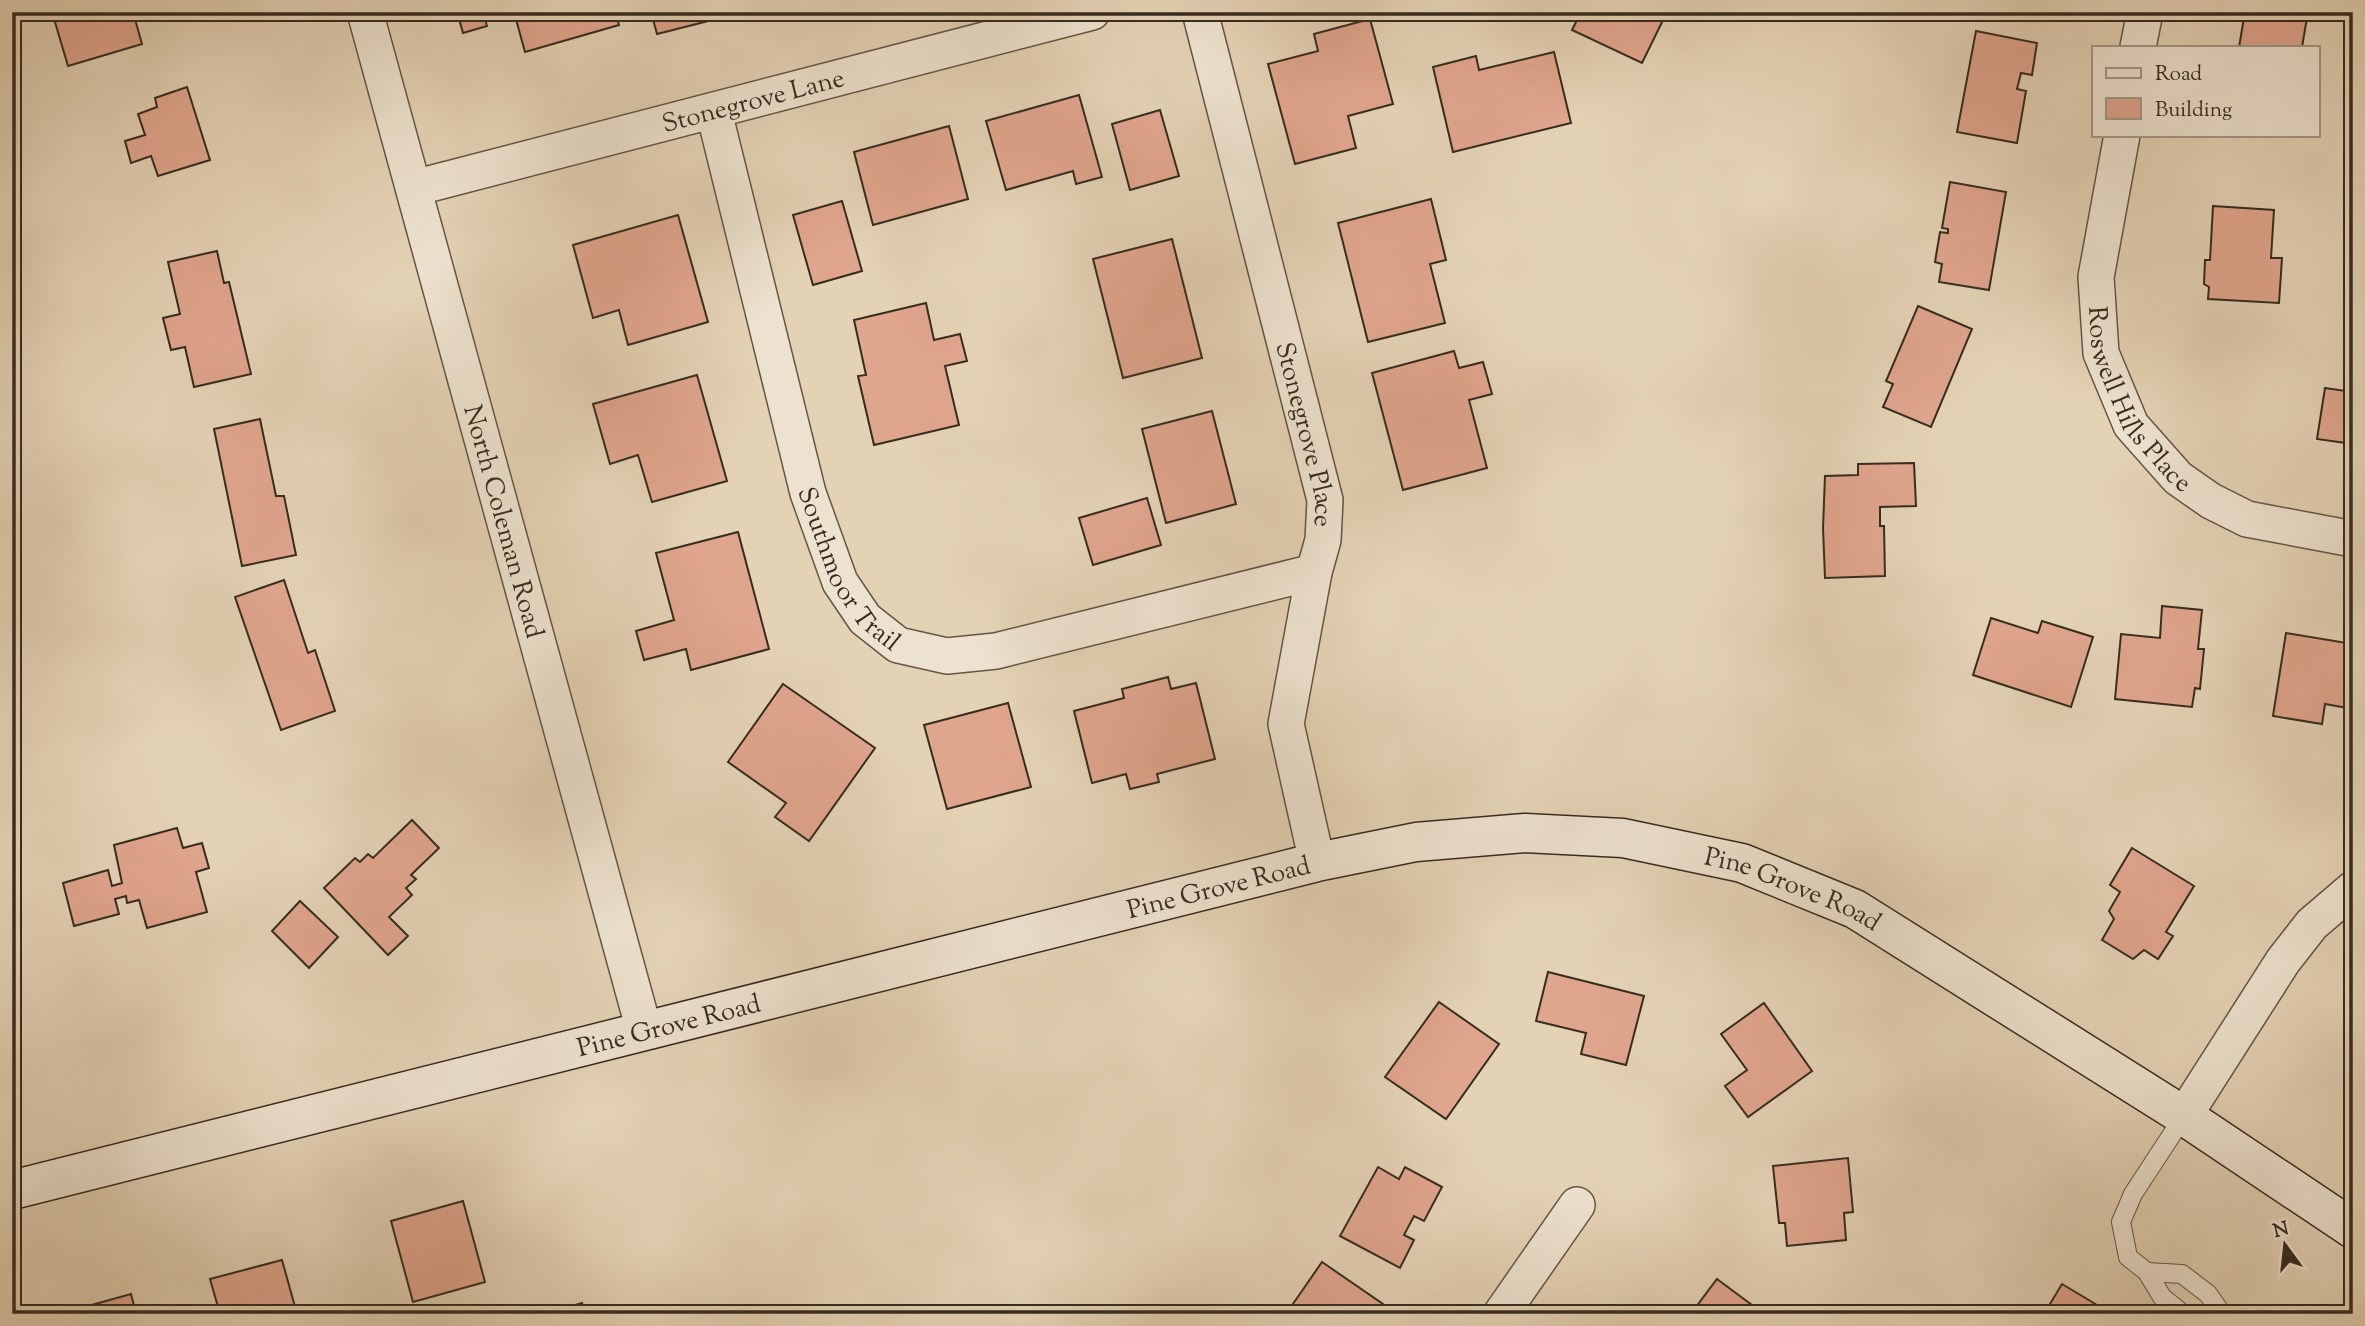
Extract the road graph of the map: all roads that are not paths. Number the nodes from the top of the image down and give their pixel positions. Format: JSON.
{"nodes":[{"id":1,"x":365,"y":12,"type":"edge"},
{"id":2,"x":1092,"y":12,"type":"edge"},
{"id":3,"x":1200,"y":12,"type":"edge"},
{"id":4,"x":2144,"y":12,"type":"edge"},
{"id":5,"x":2138,"y":46,"type":"edge"},
{"id":6,"x":715,"y":112,"type":"junction"},
{"id":7,"x":2122,"y":136,"type":"edge"},
{"id":8,"x":414,"y":188,"type":"junction"},
{"id":9,"x":2353,"y":539,"type":"edge"},
{"id":10,"x":1314,"y":572,"type":"junction"},
{"id":11,"x":1317,"y":862,"type":"junction"},
{"id":12,"x":2353,"y":889,"type":"edge"},
{"id":13,"x":644,"y":1030,"type":"junction"},
{"id":14,"x":2184,"y":1116,"type":"junction"},
{"id":15,"x":12,"y":1189,"type":"edge"},
{"id":16,"x":1577,"y":1205,"type":"dead end"},
{"id":17,"x":2353,"y":1229,"type":"edge"},
{"id":18,"x":2147,"y":1272,"type":"junction"},
{"id":19,"x":1501,"y":1314,"type":"edge"},
{"id":20,"x":2183,"y":1314,"type":"edge"},
{"id":21,"x":2221,"y":1314,"type":"edge"}],
"edges":[{"from":1,"to":8,"type":"street","name":"North Coleman Road"},
{"from":2,"to":6,"type":"street","name":"Stonegrove Lane"},
{"from":3,"to":10,"type":"street","name":"Stonegrove Place"},
{"from":4,"to":5,"type":"street"},
{"from":6,"to":8,"type":"street","name":"Stonegrove Lane"},
{"from":6,"to":10,"type":"street","name":"Southmoor Trail"},
{"from":7,"to":9,"type":"street","name":"Roswell Hills Place"},
{"from":8,"to":13,"type":"street","name":"North Coleman Road"},
{"from":10,"to":11,"type":"street","name":"Stonegrove Place"},
{"from":11,"to":13,"type":"main road","name":"Pine Grove Road"},
{"from":11,"to":14,"type":"main road","name":"Pine Grove Road"},
{"from":12,"to":14,"type":"street"},
{"from":13,"to":15,"type":"main road","name":"Pine Grove Road"},
{"from":14,"to":17,"type":"main road","name":"Pine Grove Road"},
{"from":14,"to":18,"type":"lane"},
{"from":16,"to":19,"type":"street"},
{"from":18,"to":20,"type":"lane"},
{"from":18,"to":21,"type":"lane"}]}
